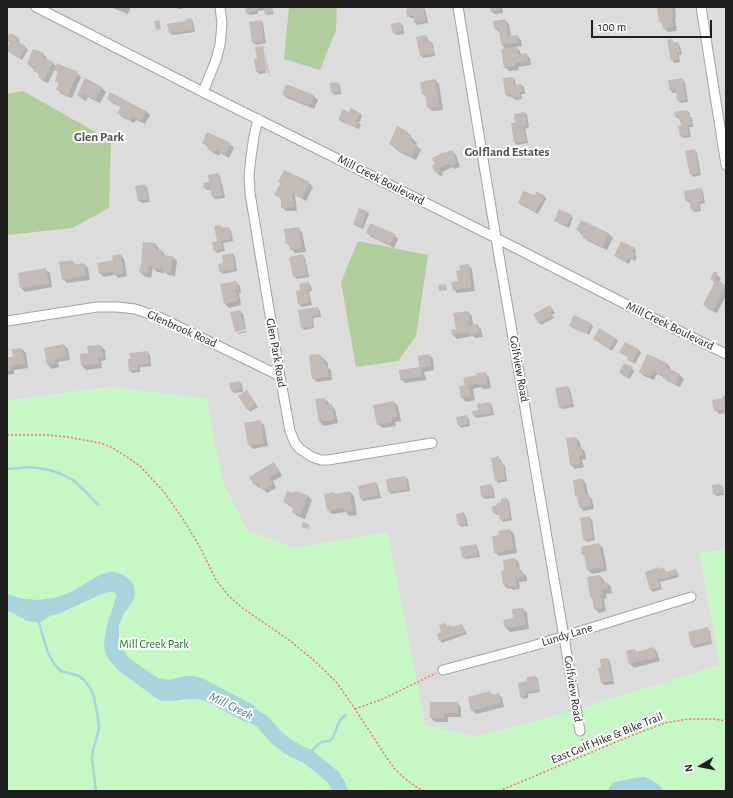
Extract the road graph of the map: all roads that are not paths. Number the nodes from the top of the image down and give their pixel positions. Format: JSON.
{"nodes":[{"id":1,"x":36,"y":7,"type":"edge"},
{"id":2,"x":220,"y":7,"type":"edge"},
{"id":3,"x":458,"y":7,"type":"edge"},
{"id":4,"x":700,"y":7,"type":"edge"},
{"id":5,"x":203,"y":92,"type":"junction"},
{"id":6,"x":258,"y":119,"type":"junction"},
{"id":7,"x":726,"y":165,"type":"edge"},
{"id":8,"x":496,"y":238,"type":"junction"},
{"id":9,"x":7,"y":321,"type":"edge"},
{"id":10,"x":726,"y":354,"type":"edge"},
{"id":11,"x":280,"y":376,"type":"junction"},
{"id":12,"x":432,"y":443,"type":"dead end"},
{"id":13,"x":691,"y":597,"type":"dead end"},
{"id":14,"x":564,"y":636,"type":"junction"},
{"id":15,"x":443,"y":670,"type":"road end"},
{"id":16,"x":580,"y":731,"type":"road end"}],
"edges":[{"from":1,"to":5,"type":"street","name":"Mill Creek Boulevard"},
{"from":2,"to":5,"type":"street"},
{"from":3,"to":8,"type":"street","name":"Golfview Road"},
{"from":4,"to":7,"type":"street"},
{"from":5,"to":6,"type":"street","name":"Mill Creek Boulevard"},
{"from":6,"to":8,"type":"street","name":"Mill Creek Boulevard"},
{"from":6,"to":11,"type":"street","name":"Glen Park Road"},
{"from":8,"to":10,"type":"street","name":"Mill Creek Boulevard"},
{"from":8,"to":14,"type":"street","name":"Golfview Road"},
{"from":9,"to":11,"type":"street","name":"Glenbrook Road"},
{"from":11,"to":12,"type":"street","name":"Glen Park Road"},
{"from":13,"to":14,"type":"street","name":"Lundy Lane"},
{"from":14,"to":15,"type":"street","name":"Lundy Lane"},
{"from":14,"to":16,"type":"street","name":"Golfview Road"}]}
